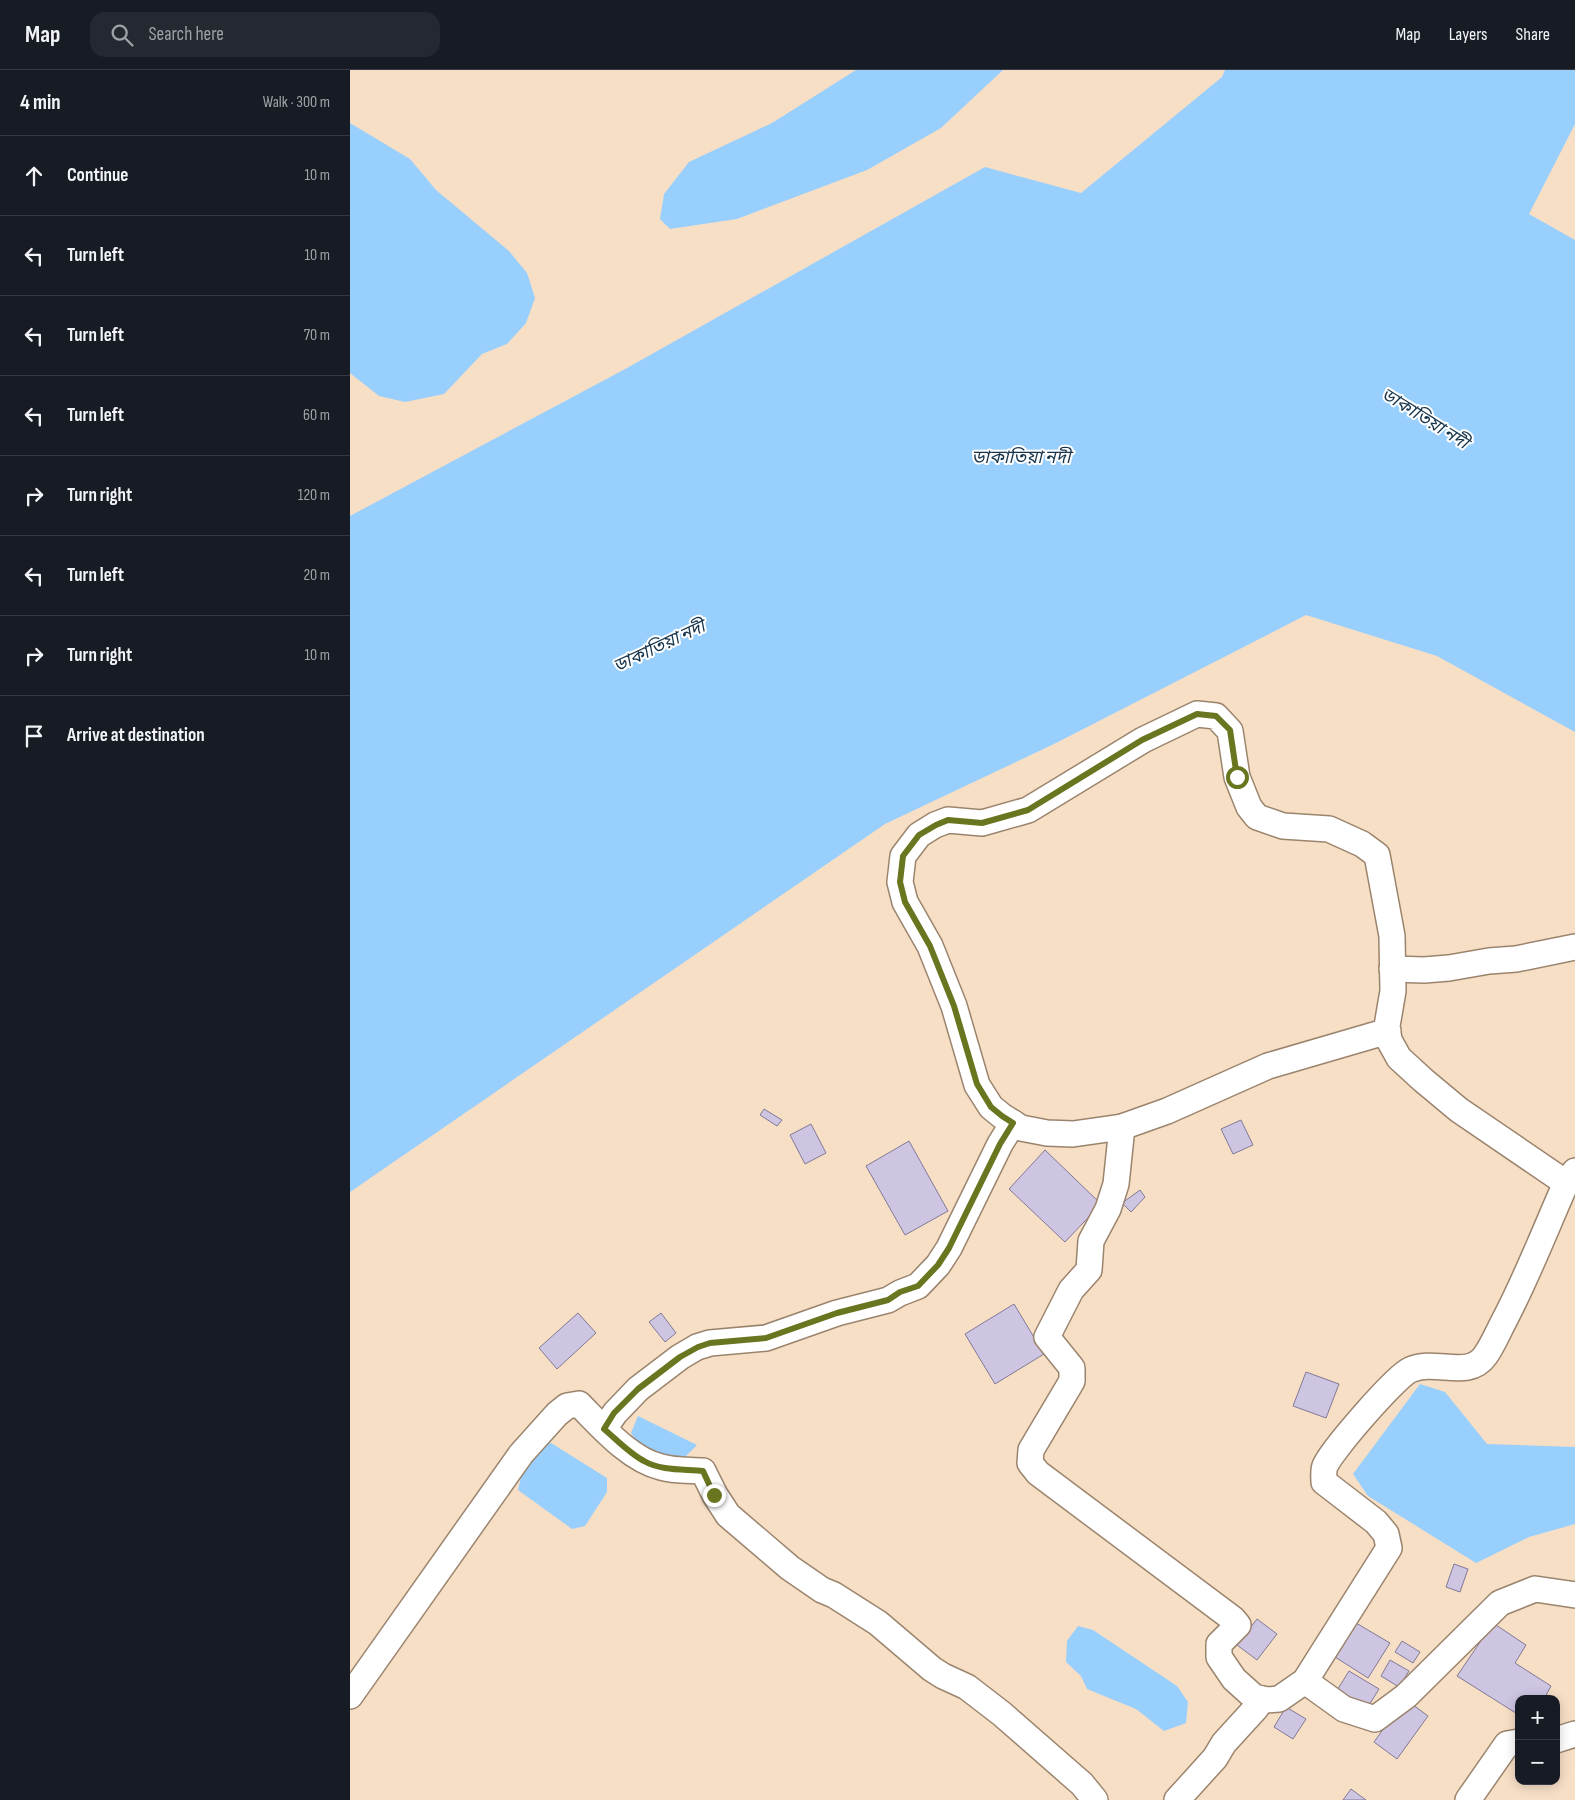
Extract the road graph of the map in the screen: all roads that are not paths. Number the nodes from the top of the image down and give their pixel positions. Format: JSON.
{"nodes":[{"id":1,"x":1575,"y":947,"type":"edge"},
{"id":2,"x":1392,"y":969,"type":"junction"},
{"id":3,"x":1388,"y":1031,"type":"junction"},
{"id":4,"x":1013,"y":1123,"type":"junction"},
{"id":5,"x":1122,"y":1127,"type":"junction"},
{"id":6,"x":1570,"y":1177,"type":"edge"},
{"id":7,"x":604,"y":1429,"type":"junction"},
{"id":8,"x":1575,"y":1595,"type":"edge"},
{"id":9,"x":1305,"y":1681,"type":"junction"},
{"id":10,"x":350,"y":1696,"type":"edge"},
{"id":11,"x":1262,"y":1699,"type":"junction"},
{"id":12,"x":1575,"y":1734,"type":"edge"},
{"id":13,"x":1560,"y":1739,"type":"edge"},
{"id":14,"x":1515,"y":1743,"type":"edge"},
{"id":15,"x":1095,"y":1800,"type":"edge"},
{"id":16,"x":1177,"y":1800,"type":"edge"},
{"id":17,"x":1468,"y":1800,"type":"edge"}],
"edges":[{"from":1,"to":2,"type":"street"},
{"from":2,"to":3,"type":"street"},
{"from":2,"to":4,"type":"street"},
{"from":3,"to":5,"type":"street"},
{"from":3,"to":6,"type":"street"},
{"from":4,"to":5,"type":"street"},
{"from":4,"to":7,"type":"street"},
{"from":5,"to":11,"type":"street"},
{"from":6,"to":9,"type":"street"},
{"from":7,"to":10,"type":"street"},
{"from":7,"to":15,"type":"street"},
{"from":8,"to":9,"type":"street"},
{"from":9,"to":11,"type":"street"},
{"from":11,"to":16,"type":"street"},
{"from":12,"to":13,"type":"street"},
{"from":14,"to":17,"type":"street"}]}
